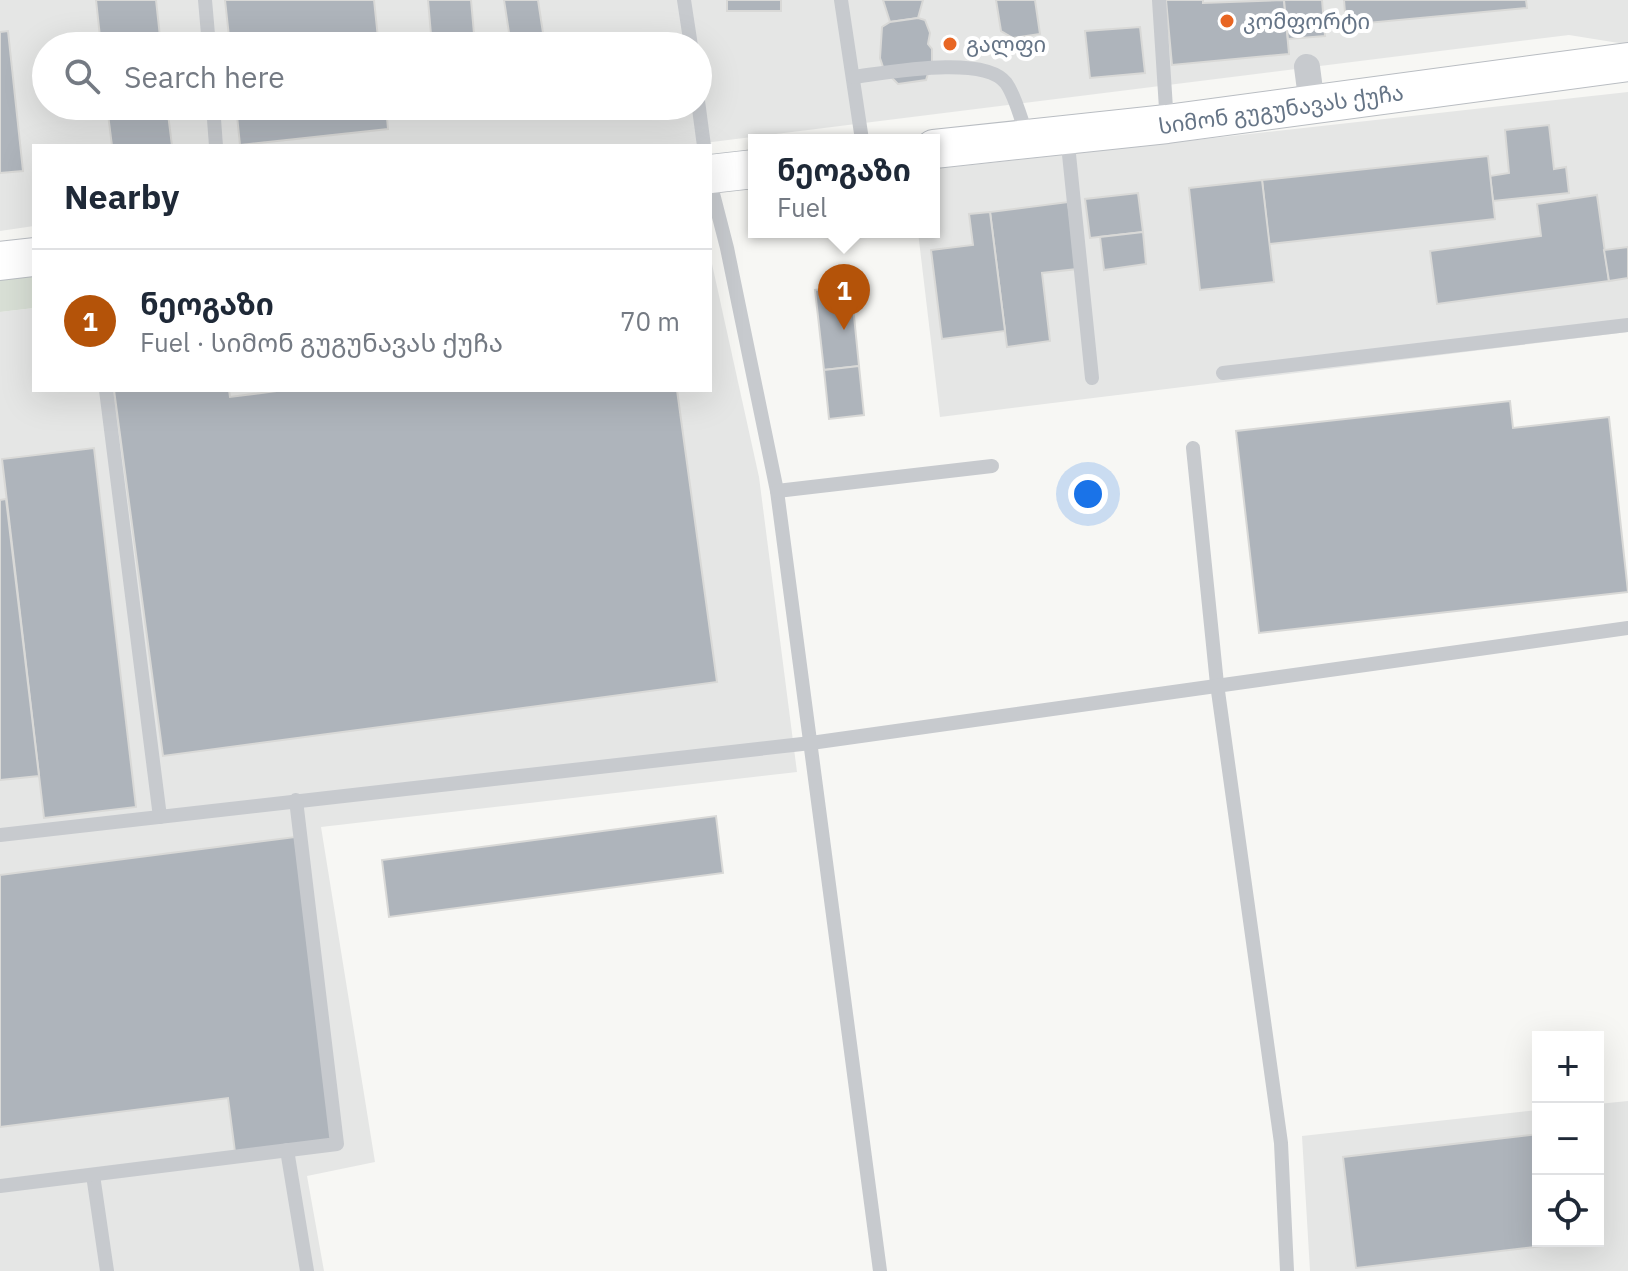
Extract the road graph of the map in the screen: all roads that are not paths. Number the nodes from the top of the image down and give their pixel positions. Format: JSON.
{"nodes":[{"id":1,"x":205,"y":0,"type":"edge"},
{"id":2,"x":684,"y":0,"type":"edge"},
{"id":3,"x":841,"y":0,"type":"edge"},
{"id":4,"x":1159,"y":0,"type":"edge"},
{"id":5,"x":208,"y":32,"type":"edge"},
{"id":6,"x":689,"y":32,"type":"edge"},
{"id":7,"x":1628,"y":62,"type":"edge"},
{"id":8,"x":1307,"y":67,"type":"dead end"},
{"id":9,"x":853,"y":77,"type":"junction"},
{"id":10,"x":1312,"y":105,"type":"junction"},
{"id":11,"x":214,"y":120,"type":"edge"},
{"id":12,"x":701,"y":120,"type":"edge"},
{"id":13,"x":1167,"y":124,"type":"junction"},
{"id":14,"x":861,"y":134,"type":"edge"},
{"id":15,"x":1067,"y":135,"type":"junction"},
{"id":16,"x":1029,"y":139,"type":"junction"},
{"id":17,"x":216,"y":144,"type":"edge"},
{"id":18,"x":704,"y":144,"type":"edge"},
{"id":19,"x":940,"y":148,"type":"edge"},
{"id":20,"x":748,"y":170,"type":"edge"},
{"id":21,"x":712,"y":174,"type":"edge"},
{"id":22,"x":712,"y":190,"type":"edge"},
{"id":23,"x":727,"y":248,"type":"junction"},
{"id":24,"x":712,"y":251,"type":"edge"},
{"id":25,"x":32,"y":257,"type":"edge"},
{"id":26,"x":0,"y":261,"type":"edge"},
{"id":27,"x":1628,"y":325,"type":"edge"},
{"id":28,"x":1223,"y":373,"type":"dead end"},
{"id":29,"x":1092,"y":378,"type":"dead end"},
{"id":30,"x":106,"y":392,"type":"edge"},
{"id":31,"x":1193,"y":448,"type":"dead end"},
{"id":32,"x":992,"y":466,"type":"dead end"},
{"id":33,"x":777,"y":491,"type":"junction"},
{"id":34,"x":1628,"y":628,"type":"edge"},
{"id":35,"x":1217,"y":684,"type":"junction"},
{"id":36,"x":811,"y":743,"type":"junction"},
{"id":37,"x":296,"y":800,"type":"junction"},
{"id":38,"x":160,"y":817,"type":"junction"},
{"id":39,"x":0,"y":835,"type":"edge"},
{"id":40,"x":287,"y":1150,"type":"junction"},
{"id":41,"x":93,"y":1175,"type":"junction"},
{"id":42,"x":0,"y":1186,"type":"edge"},
{"id":43,"x":107,"y":1271,"type":"edge"},
{"id":44,"x":307,"y":1271,"type":"edge"},
{"id":45,"x":880,"y":1271,"type":"edge"},
{"id":46,"x":1287,"y":1271,"type":"edge"}],
"edges":[{"from":1,"to":5,"type":"lane"},
{"from":2,"to":6,"type":"lane"},
{"from":3,"to":9,"type":"lane"},
{"from":4,"to":13,"type":"lane"},
{"from":7,"to":10,"type":"main road","name":"სიმონ გუგუნავას ქუჩა"},
{"from":8,"to":10,"type":"street"},
{"from":9,"to":14,"type":"lane"},
{"from":9,"to":16,"type":"lane"},
{"from":10,"to":13,"type":"main road","name":"სიმონ გუგუნავას ქუჩა"},
{"from":11,"to":17,"type":"lane"},
{"from":12,"to":18,"type":"lane"},
{"from":13,"to":15,"type":"main road","name":"სიმონ გუგუნავას ქუჩა"},
{"from":15,"to":16,"type":"main road","name":"სიმონ გუგუნავას ქუჩა"},
{"from":15,"to":29,"type":"lane"},
{"from":16,"to":19,"type":"main road","name":"სიმონ გუგუნავას ქუჩა"},
{"from":20,"to":21,"type":"main road"},
{"from":22,"to":23,"type":"lane"},
{"from":23,"to":24,"type":"lane"},
{"from":23,"to":33,"type":"lane"},
{"from":25,"to":26,"type":"main road"},
{"from":27,"to":28,"type":"lane"},
{"from":30,"to":38,"type":"lane"},
{"from":31,"to":35,"type":"lane"},
{"from":32,"to":33,"type":"lane"},
{"from":33,"to":36,"type":"lane"},
{"from":34,"to":35,"type":"lane"},
{"from":35,"to":36,"type":"lane"},
{"from":35,"to":46,"type":"lane"},
{"from":36,"to":37,"type":"lane"},
{"from":36,"to":45,"type":"lane"},
{"from":37,"to":38,"type":"lane"},
{"from":37,"to":40,"type":"lane"},
{"from":38,"to":39,"type":"lane"},
{"from":40,"to":41,"type":"lane"},
{"from":40,"to":44,"type":"lane"},
{"from":41,"to":42,"type":"lane"},
{"from":41,"to":43,"type":"lane"}]}
